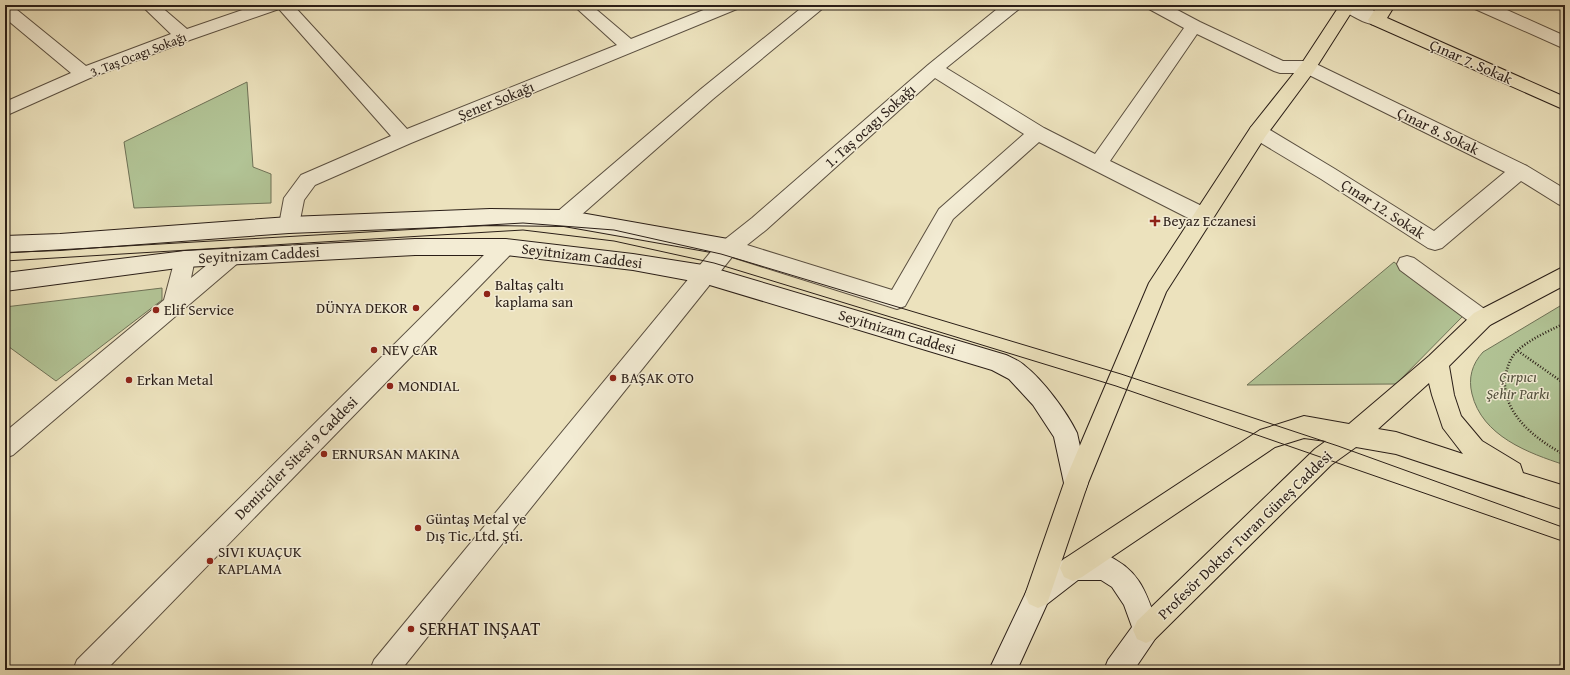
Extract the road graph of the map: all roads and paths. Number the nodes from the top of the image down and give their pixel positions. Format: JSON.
{"nodes":[{"id":1,"x":149,"y":5,"type":"edge"},
{"id":2,"x":274,"y":5,"type":"edge"},
{"id":3,"x":284,"y":5,"type":"edge"},
{"id":4,"x":581,"y":5,"type":"edge"},
{"id":5,"x":730,"y":5,"type":"edge"},
{"id":6,"x":816,"y":5,"type":"edge"},
{"id":7,"x":1013,"y":5,"type":"edge"},
{"id":8,"x":1155,"y":5,"type":"edge"},
{"id":9,"x":1347,"y":5,"type":"edge"},
{"id":10,"x":1387,"y":5,"type":"edge"},
{"id":11,"x":1481,"y":5,"type":"edge"},
{"id":12,"x":5,"y":8,"type":"edge"},
{"id":13,"x":1377,"y":20,"type":"junction"},
{"id":14,"x":1194,"y":26,"type":"junction"},
{"id":15,"x":184,"y":36,"type":"junction"},
{"id":16,"x":1565,"y":43,"type":"edge"},
{"id":17,"x":630,"y":47,"type":"junction"},
{"id":18,"x":1308,"y":67,"type":"junction"},
{"id":19,"x":934,"y":69,"type":"junction"},
{"id":20,"x":84,"y":74,"type":"junction"},
{"id":21,"x":1565,"y":104,"type":"edge"},
{"id":22,"x":5,"y":109,"type":"edge"},
{"id":23,"x":1258,"y":132,"type":"junction"},
{"id":24,"x":1037,"y":133,"type":"junction"},
{"id":25,"x":404,"y":138,"type":"junction"},
{"id":26,"x":1098,"y":164,"type":"junction"},
{"id":27,"x":1520,"y":171,"type":"junction"},
{"id":28,"x":1565,"y":199,"type":"edge"},
{"id":29,"x":1203,"y":216,"type":"junction"},
{"id":30,"x":564,"y":218,"type":"junction"},
{"id":31,"x":289,"y":225,"type":"junction"},
{"id":32,"x":5,"y":244,"type":"edge"},
{"id":33,"x":505,"y":247,"type":"junction"},
{"id":34,"x":728,"y":247,"type":"junction"},
{"id":35,"x":232,"y":256,"type":"junction"},
{"id":36,"x":185,"y":259,"type":"junction"},
{"id":37,"x":1407,"y":264,"type":"dead end"},
{"id":38,"x":703,"y":274,"type":"junction"},
{"id":39,"x":1565,"y":275,"type":"edge"},
{"id":40,"x":5,"y":282,"type":"edge"},
{"id":41,"x":174,"y":304,"type":"junction"},
{"id":42,"x":1482,"y":319,"type":"junction"},
{"id":43,"x":1565,"y":323,"type":"edge"},
{"id":44,"x":1518,"y":351,"type":"junction"},
{"id":45,"x":1437,"y":363,"type":"junction"},
{"id":46,"x":1565,"y":384,"type":"edge"},
{"id":47,"x":1354,"y":435,"type":"junction"},
{"id":48,"x":5,"y":447,"type":"edge"},
{"id":49,"x":1565,"y":455,"type":"edge"},
{"id":50,"x":1076,"y":482,"type":"junction"},
{"id":51,"x":1540,"y":490,"type":"junction"},
{"id":52,"x":1565,"y":498,"type":"edge"},
{"id":53,"x":1072,"y":568,"type":"junction"},
{"id":54,"x":1038,"y":595,"type":"junction"},
{"id":55,"x":1146,"y":630,"type":"junction"},
{"id":56,"x":87,"y":670,"type":"edge"},
{"id":57,"x":384,"y":670,"type":"edge"},
{"id":58,"x":1003,"y":670,"type":"edge"},
{"id":59,"x":1118,"y":670,"type":"edge"}],
"edges":[{"from":1,"to":15,"type":"street"},
{"from":2,"to":15,"type":"street","name":"3. Taş Ocagı Sokağı"},
{"from":3,"to":25,"type":"street"},
{"from":4,"to":17,"type":"street"},
{"from":5,"to":17,"type":"street","name":"Şener Sokağı"},
{"from":6,"to":30,"type":"street"},
{"from":7,"to":19,"type":"street","name":"1. Taş ocagı Sokağı"},
{"from":8,"to":14,"type":"street"},
{"from":9,"to":13,"type":"street"},
{"from":9,"to":18,"type":"main road"},
{"from":10,"to":13,"type":"main road"},
{"from":11,"to":16,"type":"street"},
{"from":12,"to":20,"type":"street"},
{"from":13,"to":21,"type":"main road","name":"Çınar 7. Sokak"},
{"from":14,"to":18,"type":"street"},
{"from":14,"to":26,"type":"street"},
{"from":15,"to":20,"type":"street","name":"3. Taş Ocagı Sokağı"},
{"from":17,"to":25,"type":"street","name":"Şener Sokağı"},
{"from":18,"to":23,"type":"main road"},
{"from":18,"to":27,"type":"street","name":"Çınar 8. Sokak"},
{"from":19,"to":24,"type":"street"},
{"from":19,"to":34,"type":"street","name":"1. Taş ocagı Sokağı"},
{"from":20,"to":22,"type":"street","name":"3. Taş Ocagı Sokağı"},
{"from":23,"to":27,"type":"street","name":"Çınar 12. Sokak"},
{"from":23,"to":29,"type":"main road"},
{"from":24,"to":26,"type":"street"},
{"from":24,"to":34,"type":"street","name":"Seyitnizam Caddesi"},
{"from":25,"to":31,"type":"street","name":"Şener Sokağı"},
{"from":26,"to":29,"type":"street"},
{"from":27,"to":28,"type":"street","name":"Çınar 8. Sokak"},
{"from":29,"to":50,"type":"main road"},
{"from":30,"to":31,"type":"street","name":"Seyitnizam Caddesi"},
{"from":30,"to":34,"type":"street","name":"Seyitnizam Caddesi"},
{"from":31,"to":32,"type":"street","name":"Seyitnizam Caddesi"},
{"from":33,"to":35,"type":"street","name":"Seyitnizam Caddesi"},
{"from":33,"to":38,"type":"street","name":"Seyitnizam Caddesi"},
{"from":33,"to":56,"type":"street","name":"Demirciler Sitesi 9 Caddesi"},
{"from":34,"to":38,"type":"street","name":"1. Taş ocagı Sokağı"},
{"from":35,"to":36,"type":"street","name":"Seyitnizam Caddesi"},
{"from":35,"to":41,"type":"street"},
{"from":36,"to":40,"type":"street","name":"Seyitnizam Caddesi"},
{"from":36,"to":41,"type":"street"},
{"from":37,"to":42,"type":"street"},
{"from":38,"to":50,"type":"street","name":"Seyitnizam Caddesi"},
{"from":38,"to":57,"type":"street","name":"1. Taş ocagı Sokağı"},
{"from":39,"to":42,"type":"main road","name":"Profesör Doktor Turan Güneş Caddesi"},
{"from":41,"to":48,"type":"street"},
{"from":42,"to":45,"type":"main road","name":"Profesör Doktor Turan Güneş Caddesi"},
{"from":43,"to":44,"type":"path"},
{"from":44,"to":46,"type":"path"},
{"from":44,"to":49,"type":"path"},
{"from":45,"to":47,"type":"main road","name":"Profesör Doktor Turan Güneş Caddesi"},
{"from":45,"to":51,"type":"main road"},
{"from":47,"to":51,"type":"main road"},
{"from":47,"to":53,"type":"main road"},
{"from":47,"to":55,"type":"main road","name":"Profesör Doktor Turan Güneş Caddesi"},
{"from":50,"to":54,"type":"main road"},
{"from":51,"to":52,"type":"main road"},
{"from":53,"to":54,"type":"street"},
{"from":53,"to":55,"type":"street"},
{"from":54,"to":58,"type":"street"},
{"from":55,"to":59,"type":"street"}]}
